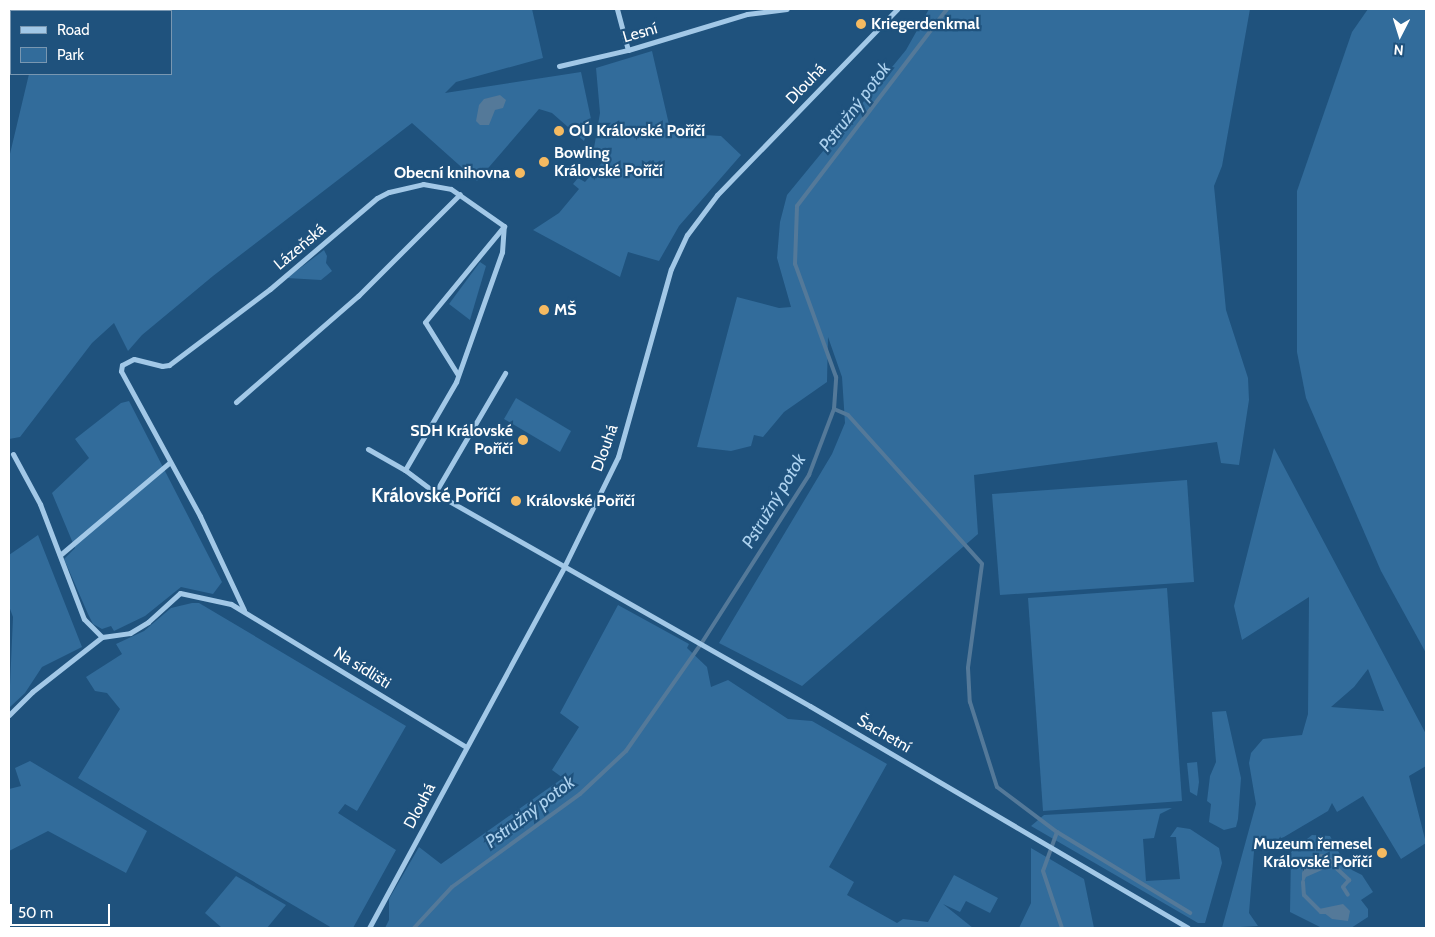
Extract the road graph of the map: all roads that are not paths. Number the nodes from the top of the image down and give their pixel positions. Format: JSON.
{"nodes":[{"id":1,"x":617,"y":9,"type":"edge"},
{"id":2,"x":787,"y":9,"type":"edge"},
{"id":3,"x":891,"y":9,"type":"edge"},
{"id":4,"x":896,"y":9,"type":"edge"},
{"id":5,"x":746,"y":12,"type":"edge"},
{"id":6,"x":628,"y":50,"type":"junction"},
{"id":7,"x":559,"y":66,"type":"dead end"},
{"id":8,"x":460,"y":194,"type":"junction"},
{"id":9,"x":504,"y":226,"type":"junction"},
{"id":10,"x":505,"y":373,"type":"dead end"},
{"id":11,"x":458,"y":375,"type":"junction"},
{"id":12,"x":236,"y":402,"type":"dead end"},
{"id":13,"x":368,"y":449,"type":"dead end"},
{"id":14,"x":13,"y":454,"type":"dead end"},
{"id":15,"x":170,"y":462,"type":"junction"},
{"id":16,"x":405,"y":470,"type":"junction"},
{"id":17,"x":435,"y":493,"type":"junction"},
{"id":18,"x":60,"y":555,"type":"junction"},
{"id":19,"x":564,"y":567,"type":"junction"},
{"id":20,"x":244,"y":610,"type":"junction"},
{"id":21,"x":102,"y":637,"type":"junction"},
{"id":22,"x":9,"y":715,"type":"edge"},
{"id":23,"x":466,"y":747,"type":"junction"},
{"id":24,"x":369,"y":928,"type":"edge"},
{"id":25,"x":1188,"y":928,"type":"edge"}],
"edges":[{"from":1,"to":6,"type":"street"},
{"from":2,"to":5,"type":"street","name":"Lesní"},
{"from":3,"to":4,"type":"street"},
{"from":4,"to":19,"type":"street","name":"Dlouhá"},
{"from":5,"to":6,"type":"street","name":"Lesní"},
{"from":6,"to":7,"type":"street","name":"Lesní"},
{"from":8,"to":9,"type":"street","name":"Lázeňská"},
{"from":8,"to":12,"type":"street"},
{"from":8,"to":15,"type":"street","name":"Lázeňská"},
{"from":9,"to":11,"type":"street"},
{"from":9,"to":11,"type":"street"},
{"from":10,"to":17,"type":"street"},
{"from":11,"to":16,"type":"street"},
{"from":13,"to":16,"type":"street"},
{"from":14,"to":18,"type":"street"},
{"from":15,"to":18,"type":"street"},
{"from":15,"to":20,"type":"street"},
{"from":16,"to":17,"type":"street"},
{"from":17,"to":19,"type":"street"},
{"from":18,"to":21,"type":"street"},
{"from":19,"to":23,"type":"street","name":"Dlouhá"},
{"from":19,"to":25,"type":"street","name":"Šachetní"},
{"from":20,"to":21,"type":"street","name":"Na sídlišti"},
{"from":20,"to":23,"type":"street","name":"Na sídlišti"},
{"from":21,"to":22,"type":"street"},
{"from":23,"to":24,"type":"street","name":"Dlouhá"}]}
